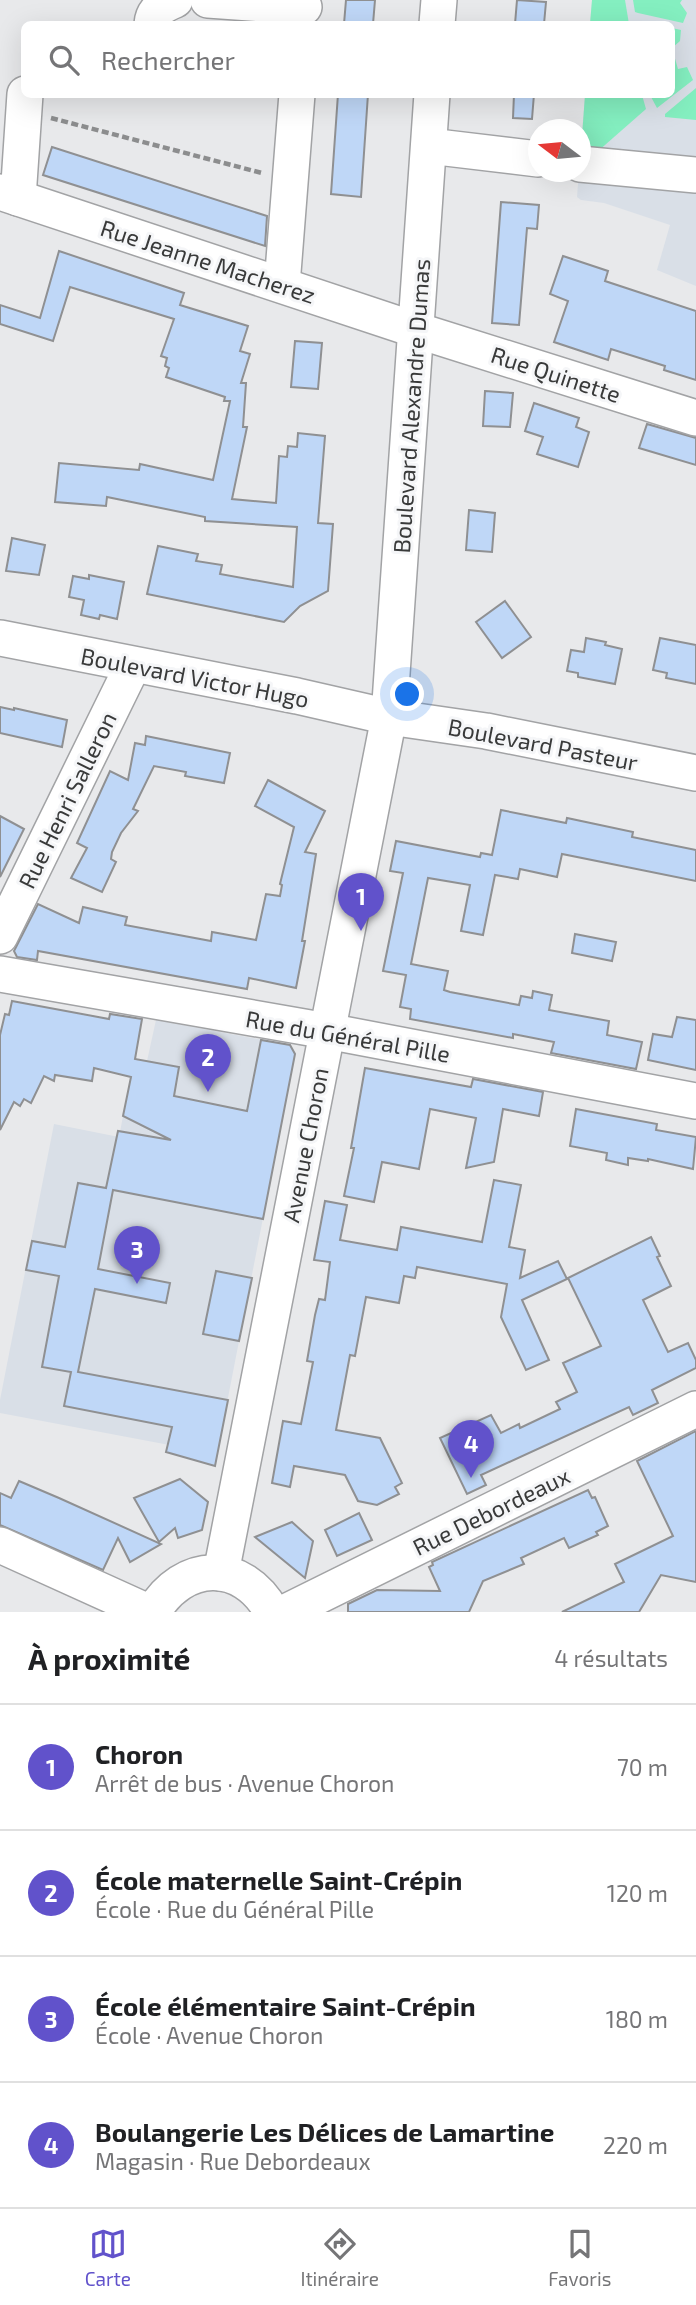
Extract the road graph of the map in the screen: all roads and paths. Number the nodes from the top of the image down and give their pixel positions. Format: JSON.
{"nodes":[{"id":1,"x":175,"y":0,"type":"edge"},
{"id":2,"x":208,"y":0,"type":"edge"},
{"id":3,"x":439,"y":0,"type":"edge"},
{"id":4,"x":303,"y":11,"type":"edge"},
{"id":5,"x":152,"y":21,"type":"edge"},
{"id":6,"x":437,"y":21,"type":"edge"},
{"id":7,"x":297,"y":98,"type":"edge"},
{"id":8,"x":432,"y":98,"type":"edge"},
{"id":9,"x":25,"y":103,"type":"edge"},
{"id":10,"x":429,"y":146,"type":"junction"},
{"id":11,"x":528,"y":158,"type":"edge"},
{"id":12,"x":591,"y":165,"type":"edge"},
{"id":13,"x":696,"y":175,"type":"edge"},
{"id":14,"x":290,"y":180,"type":"junction"},
{"id":15,"x":9,"y":195,"type":"edge"},
{"id":16,"x":282,"y":285,"type":"junction"},
{"id":17,"x":416,"y":330,"type":"junction"},
{"id":18,"x":696,"y":418,"type":"edge"},
{"id":19,"x":0,"y":638,"type":"edge"},
{"id":20,"x":133,"y":665,"type":"junction"},
{"id":21,"x":389,"y":717,"type":"junction"},
{"id":22,"x":696,"y":773,"type":"edge"},
{"id":23,"x":0,"y":936,"type":"edge"},
{"id":24,"x":0,"y":974,"type":"edge"},
{"id":25,"x":327,"y":1031,"type":"junction"},
{"id":26,"x":696,"y":1101,"type":"edge"},
{"id":27,"x":696,"y":1409,"type":"edge"},
{"id":28,"x":0,"y":1545,"type":"edge"},
{"id":29,"x":221,"y":1573,"type":"junction"},
{"id":30,"x":150,"y":1612,"type":"edge"},
{"id":31,"x":272,"y":1612,"type":"edge"},
{"id":32,"x":286,"y":1612,"type":"edge"}],
"edges":[{"from":1,"to":5,"type":"street"},
{"from":2,"to":4,"type":"street"},
{"from":3,"to":6,"type":"street"},
{"from":7,"to":14,"type":"street"},
{"from":8,"to":10,"type":"street","name":"Boulevard Alexandre Dumas"},
{"from":9,"to":14,"type":"path"},
{"from":9,"to":15,"type":"street"},
{"from":10,"to":11,"type":"street"},
{"from":10,"to":17,"type":"street","name":"Boulevard Alexandre Dumas"},
{"from":12,"to":13,"type":"street"},
{"from":14,"to":16,"type":"street"},
{"from":15,"to":16,"type":"street","name":"Rue Jeanne Macherez"},
{"from":16,"to":17,"type":"street","name":"Rue Jeanne Macherez"},
{"from":17,"to":18,"type":"street","name":"Rue Quinette"},
{"from":17,"to":21,"type":"street","name":"Boulevard Alexandre Dumas"},
{"from":19,"to":20,"type":"street","name":"Boulevard Victor Hugo"},
{"from":20,"to":21,"type":"street","name":"Boulevard Victor Hugo"},
{"from":20,"to":23,"type":"street","name":"Rue Henri Salleron"},
{"from":21,"to":22,"type":"street","name":"Boulevard Pasteur"},
{"from":21,"to":25,"type":"street","name":"Avenue Choron"},
{"from":24,"to":25,"type":"street","name":"Rue du Général Pille"},
{"from":25,"to":26,"type":"street","name":"Rue du Général Pille"},
{"from":25,"to":29,"type":"street","name":"Avenue Choron"},
{"from":27,"to":32,"type":"street","name":"Rue Debordeaux"},
{"from":28,"to":30,"type":"street"},
{"from":29,"to":30,"type":"street"},
{"from":29,"to":31,"type":"street"}]}
